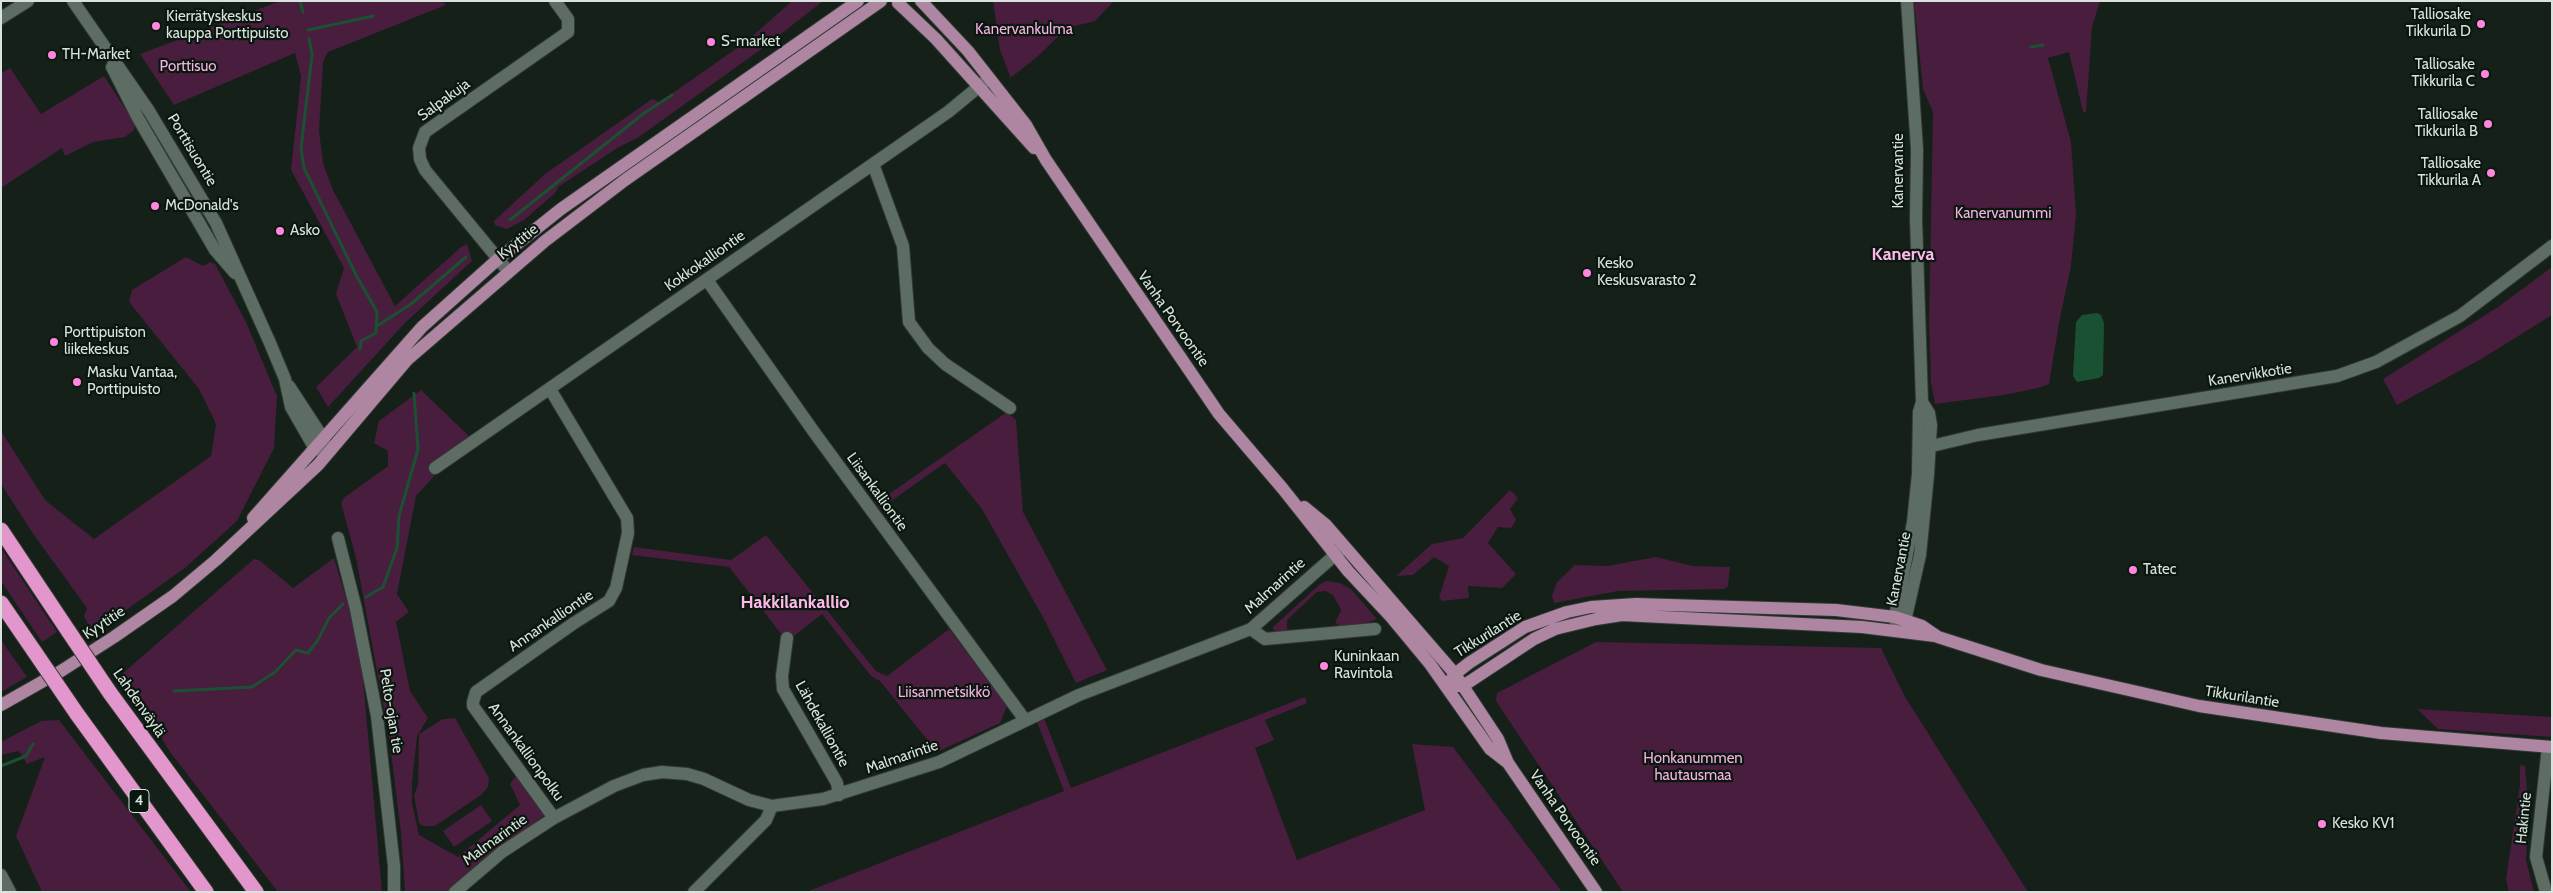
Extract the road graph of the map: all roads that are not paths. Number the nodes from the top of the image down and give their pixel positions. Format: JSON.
{"nodes":[{"id":1,"x":28,"y":1,"type":"edge"},
{"id":2,"x":72,"y":1,"type":"edge"},
{"id":3,"x":555,"y":1,"type":"edge"},
{"id":4,"x":858,"y":1,"type":"edge"},
{"id":5,"x":882,"y":1,"type":"edge"},
{"id":6,"x":921,"y":1,"type":"edge"},
{"id":7,"x":1907,"y":1,"type":"edge"},
{"id":8,"x":899,"y":2,"type":"edge"},
{"id":9,"x":1,"y":18,"type":"edge"},
{"id":10,"x":990,"y":78,"type":"junction"},
{"id":11,"x":980,"y":87,"type":"junction"},
{"id":12,"x":1046,"y":160,"type":"junction"},
{"id":13,"x":873,"y":164,"type":"junction"},
{"id":14,"x":2552,"y":246,"type":"edge"},
{"id":15,"x":497,"y":260,"type":"junction"},
{"id":16,"x":508,"y":271,"type":"junction"},
{"id":17,"x":707,"y":280,"type":"junction"},
{"id":18,"x":285,"y":379,"type":"junction"},
{"id":19,"x":550,"y":389,"type":"junction"},
{"id":20,"x":1010,"y":408,"type":"dead end"},
{"id":21,"x":323,"y":438,"type":"junction"},
{"id":22,"x":314,"y":448,"type":"junction"},
{"id":23,"x":1925,"y":448,"type":"junction"},
{"id":24,"x":328,"y":454,"type":"junction"},
{"id":25,"x":435,"y":468,"type":"dead end"},
{"id":26,"x":1,"y":530,"type":"edge"},
{"id":27,"x":338,"y":538,"type":"dead end"},
{"id":28,"x":1340,"y":550,"type":"junction"},
{"id":29,"x":218,"y":558,"type":"junction"},
{"id":30,"x":1,"y":603,"type":"edge"},
{"id":31,"x":1899,"y":623,"type":"junction"},
{"id":32,"x":1251,"y":629,"type":"junction"},
{"id":33,"x":1375,"y":629,"type":"dead end"},
{"id":34,"x":787,"y":638,"type":"dead end"},
{"id":35,"x":1455,"y":674,"type":"junction"},
{"id":36,"x":1463,"y":686,"type":"junction"},
{"id":37,"x":1446,"y":687,"type":"junction"},
{"id":38,"x":1,"y":705,"type":"edge"},
{"id":39,"x":473,"y":706,"type":"joint"},
{"id":40,"x":1025,"y":720,"type":"junction"},
{"id":41,"x":2550,"y":747,"type":"edge"},
{"id":42,"x":1508,"y":763,"type":"junction"},
{"id":43,"x":839,"y":795,"type":"junction"},
{"id":44,"x":772,"y":806,"type":"junction"},
{"id":45,"x":554,"y":818,"type":"junction"},
{"id":46,"x":1,"y":875,"type":"edge"},
{"id":47,"x":10,"y":892,"type":"edge"},
{"id":48,"x":206,"y":892,"type":"edge"},
{"id":49,"x":256,"y":892,"type":"edge"},
{"id":50,"x":394,"y":892,"type":"edge"},
{"id":51,"x":455,"y":892,"type":"edge"},
{"id":52,"x":694,"y":892,"type":"edge"},
{"id":53,"x":1596,"y":892,"type":"edge"},
{"id":54,"x":2546,"y":892,"type":"edge"}],
"edges":[{"from":1,"to":9,"type":"street"},
{"from":2,"to":18,"type":"street","name":"Porttisuontie"},
{"from":3,"to":15,"type":"street","name":"Salpakuja"},
{"from":4,"to":15,"type":"main road","name":"Kyytitie"},
{"from":5,"to":8,"type":"main road"},
{"from":5,"to":16,"type":"main road","name":"Kyytitie"},
{"from":6,"to":10,"type":"main road","name":"Vanha Porvoontie"},
{"from":7,"to":23,"type":"street","name":"Kanervantie"},
{"from":8,"to":11,"type":"main road","name":"Vanha Porvoontie"},
{"from":10,"to":11,"type":"street","name":"Kokkokalliontie"},
{"from":10,"to":12,"type":"main road","name":"Vanha Porvoontie"},
{"from":11,"to":12,"type":"main road","name":"Vanha Porvoontie"},
{"from":11,"to":13,"type":"street","name":"Kokkokalliontie"},
{"from":12,"to":28,"type":"main road","name":"Vanha Porvoontie"},
{"from":13,"to":17,"type":"street","name":"Kokkokalliontie"},
{"from":13,"to":20,"type":"street"},
{"from":14,"to":23,"type":"street","name":"Kanervikkotie"},
{"from":15,"to":16,"type":"street","name":"Salpakuja"},
{"from":15,"to":21,"type":"main road","name":"Kyytitie"},
{"from":16,"to":24,"type":"main road","name":"Kyytitie"},
{"from":17,"to":19,"type":"street","name":"Kokkokalliontie"},
{"from":17,"to":40,"type":"street","name":"Liisankalliontie"},
{"from":18,"to":21,"type":"street","name":"Porttisuontie"},
{"from":18,"to":22,"type":"street","name":"Porttisuontie"},
{"from":19,"to":25,"type":"street","name":"Kokkokalliontie"},
{"from":19,"to":39,"type":"street","name":"Annankalliontie"},
{"from":21,"to":22,"type":"main road","name":"Kyytitie"},
{"from":21,"to":24,"type":"street","name":"Porttisuontie"},
{"from":22,"to":24,"type":"street"},
{"from":22,"to":29,"type":"main road","name":"Kyytitie"},
{"from":23,"to":31,"type":"street","name":"Kanervantie"},
{"from":24,"to":29,"type":"main road","name":"Kyytitie"},
{"from":26,"to":49,"type":"highway","name":"Lahdenväylä","bridge":true},
{"from":27,"to":50,"type":"street","name":"Pelto-ojan tie"},
{"from":28,"to":32,"type":"street","name":"Malmarintie"},
{"from":28,"to":35,"type":"main road","name":"Vanha Porvoontie"},
{"from":28,"to":37,"type":"main road","name":"Vanha Porvoontie"},
{"from":29,"to":38,"type":"main road","name":"Kyytitie"},
{"from":30,"to":48,"type":"highway","number":"4","bridge":true},
{"from":31,"to":35,"type":"main road","name":"Tikkurilantie"},
{"from":31,"to":36,"type":"main road","name":"Tikkurilantie"},
{"from":31,"to":41,"type":"main road","name":"Tikkurilantie"},
{"from":32,"to":33,"type":"street"},
{"from":32,"to":40,"type":"street","name":"Malmarintie"},
{"from":34,"to":43,"type":"street","name":"Lähdekalliontie"},
{"from":35,"to":36,"type":"main road","name":"Vanha Porvoontie"},
{"from":35,"to":37,"type":"main road","name":"Tikkurilantie"},
{"from":36,"to":37,"type":"main road"},
{"from":36,"to":42,"type":"main road","name":"Vanha Porvoontie"},
{"from":37,"to":42,"type":"main road","name":"Vanha Porvoontie"},
{"from":39,"to":45,"type":"street","name":"Annankallionpolku"},
{"from":40,"to":43,"type":"street","name":"Malmarintie"},
{"from":41,"to":54,"type":"street","name":"Hakintie"},
{"from":42,"to":53,"type":"main road","name":"Vanha Porvoontie"},
{"from":43,"to":44,"type":"street","name":"Malmarintie"},
{"from":44,"to":45,"type":"street","name":"Malmarintie"},
{"from":44,"to":52,"type":"street"},
{"from":45,"to":51,"type":"street","name":"Malmarintie"},
{"from":46,"to":47,"type":"street"}]}
